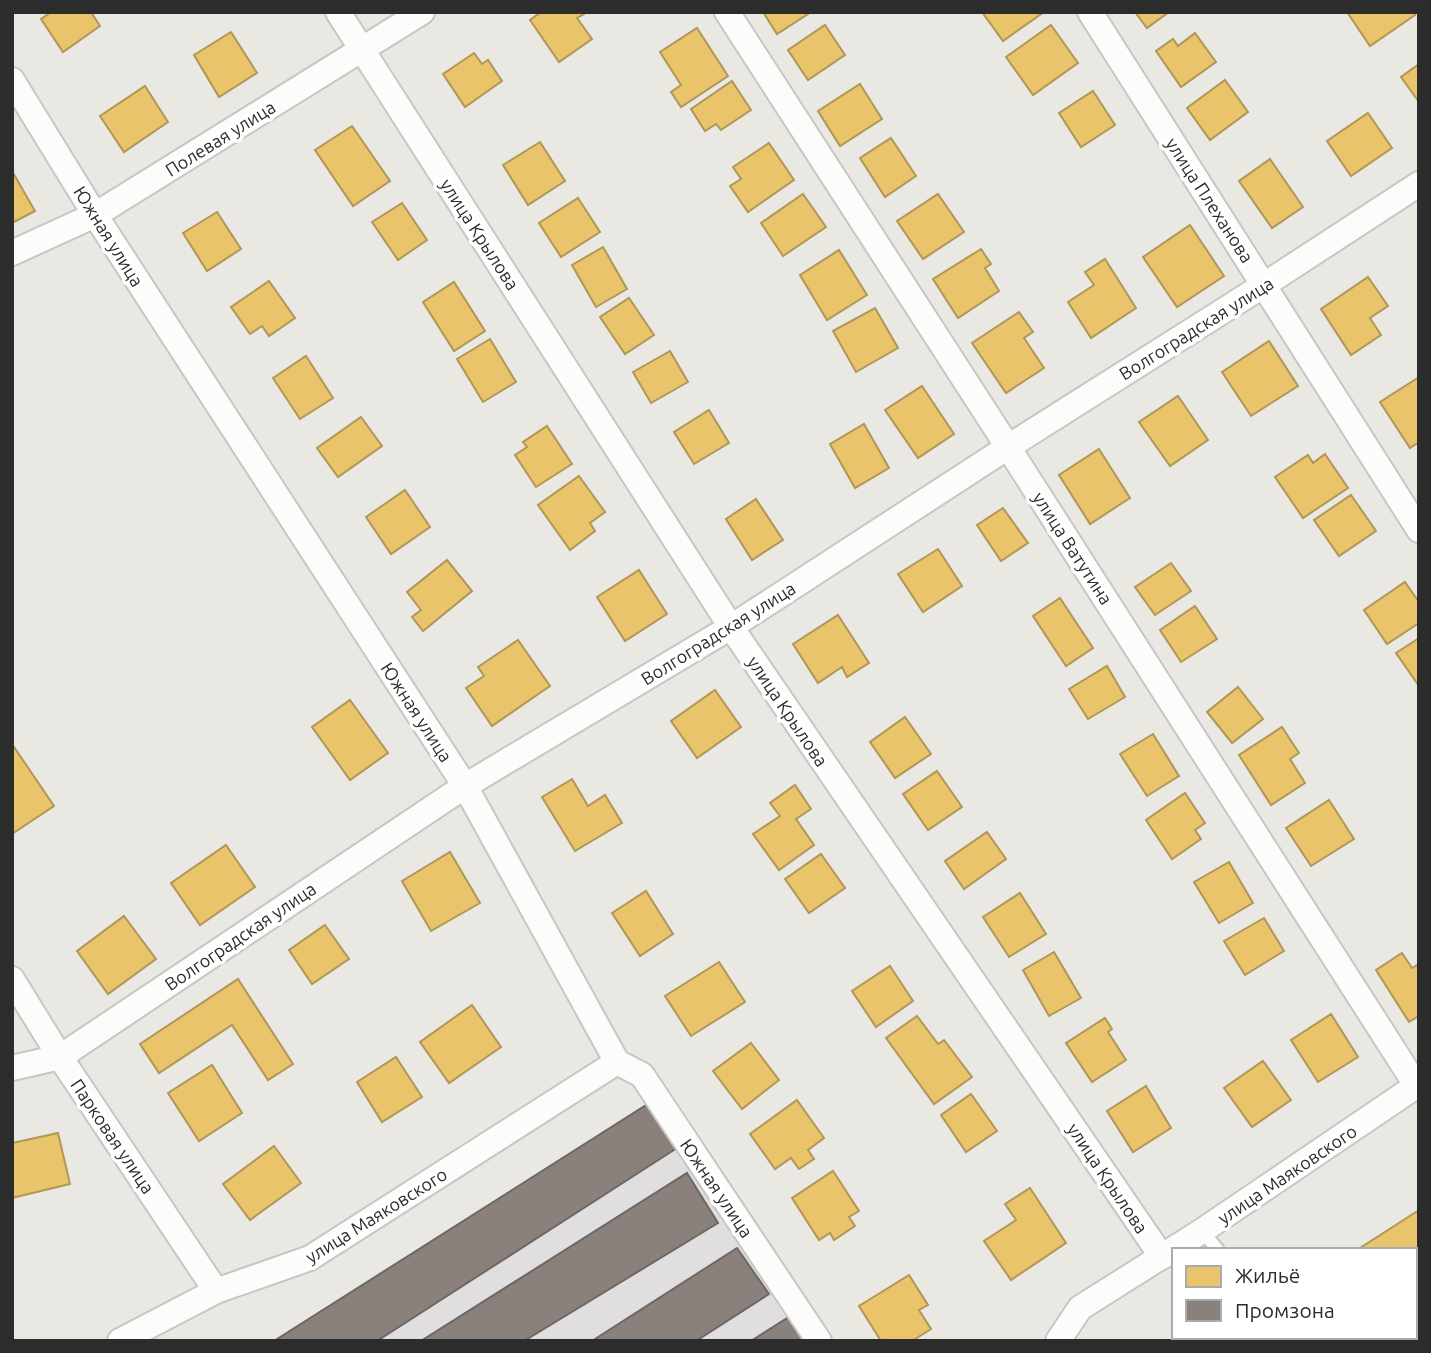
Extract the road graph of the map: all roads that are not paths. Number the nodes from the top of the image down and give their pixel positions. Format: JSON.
{"nodes":[{"id":1,"x":338,"y":12,"type":"edge"},
{"id":2,"x":422,"y":12,"type":"edge"},
{"id":3,"x":727,"y":12,"type":"edge"},
{"id":4,"x":1090,"y":12,"type":"edge"},
{"id":5,"x":362,"y":50,"type":"junction"},
{"id":6,"x":12,"y":80,"type":"edge"},
{"id":7,"x":1419,"y":184,"type":"edge"},
{"id":8,"x":95,"y":215,"type":"junction"},
{"id":9,"x":12,"y":253,"type":"edge"},
{"id":10,"x":1264,"y":285,"type":"junction"},
{"id":11,"x":1008,"y":447,"type":"junction"},
{"id":12,"x":1419,"y":530,"type":"edge"},
{"id":13,"x":731,"y":627,"type":"junction"},
{"id":14,"x":465,"y":786,"type":"junction"},
{"id":15,"x":12,"y":979,"type":"edge"},
{"id":16,"x":60,"y":1057,"type":"junction"},
{"id":17,"x":617,"y":1062,"type":"junction"},
{"id":18,"x":12,"y":1068,"type":"edge"},
{"id":19,"x":1417,"y":1084,"type":"edge"},
{"id":20,"x":1210,"y":1241,"type":"edge"},
{"id":21,"x":1189,"y":1248,"type":"edge"},
{"id":22,"x":1172,"y":1254,"type":"edge"},
{"id":23,"x":1162,"y":1257,"type":"junction"},
{"id":24,"x":216,"y":1291,"type":"junction"},
{"id":25,"x":120,"y":1341,"type":"edge"},
{"id":26,"x":819,"y":1341,"type":"edge"},
{"id":27,"x":1058,"y":1341,"type":"edge"}],
"edges":[{"from":1,"to":5,"type":"street","name":"улица Крылова"},
{"from":2,"to":5,"type":"street","name":"Полевая улица"},
{"from":3,"to":11,"type":"street","name":"улица Ватутина"},
{"from":4,"to":10,"type":"street","name":"улица Плеханова"},
{"from":5,"to":8,"type":"street","name":"Полевая улица"},
{"from":5,"to":13,"type":"street","name":"улица Крылова"},
{"from":6,"to":8,"type":"street","name":"Южная улица"},
{"from":7,"to":10,"type":"street","name":"Волгоградская улица"},
{"from":8,"to":9,"type":"street","name":"Полевая улица"},
{"from":8,"to":14,"type":"street","name":"Южная улица"},
{"from":10,"to":11,"type":"street","name":"Волгоградская улица"},
{"from":10,"to":12,"type":"street","name":"улица Плеханова"},
{"from":11,"to":13,"type":"street","name":"Волгоградская улица"},
{"from":11,"to":19,"type":"street","name":"улица Ватутина"},
{"from":13,"to":14,"type":"street","name":"Волгоградская улица"},
{"from":13,"to":23,"type":"street","name":"улица Крылова"},
{"from":14,"to":16,"type":"street","name":"Волгоградская улица"},
{"from":14,"to":17,"type":"street","name":"Южная улица"},
{"from":15,"to":16,"type":"street","name":"Парковая улица"},
{"from":16,"to":18,"type":"street","name":"Волгоградская улица"},
{"from":16,"to":24,"type":"street","name":"Парковая улица"},
{"from":17,"to":24,"type":"street","name":"улица Маяковского"},
{"from":17,"to":26,"type":"street","name":"Южная улица"},
{"from":19,"to":20,"type":"street","name":"улица Маяковского"},
{"from":20,"to":21,"type":"street","name":"улица Маяковского"},
{"from":22,"to":23,"type":"street","name":"улица Маяковского"},
{"from":23,"to":27,"type":"street","name":"улица Маяковского"},
{"from":24,"to":25,"type":"street","name":"улица Маяковского"}]}
